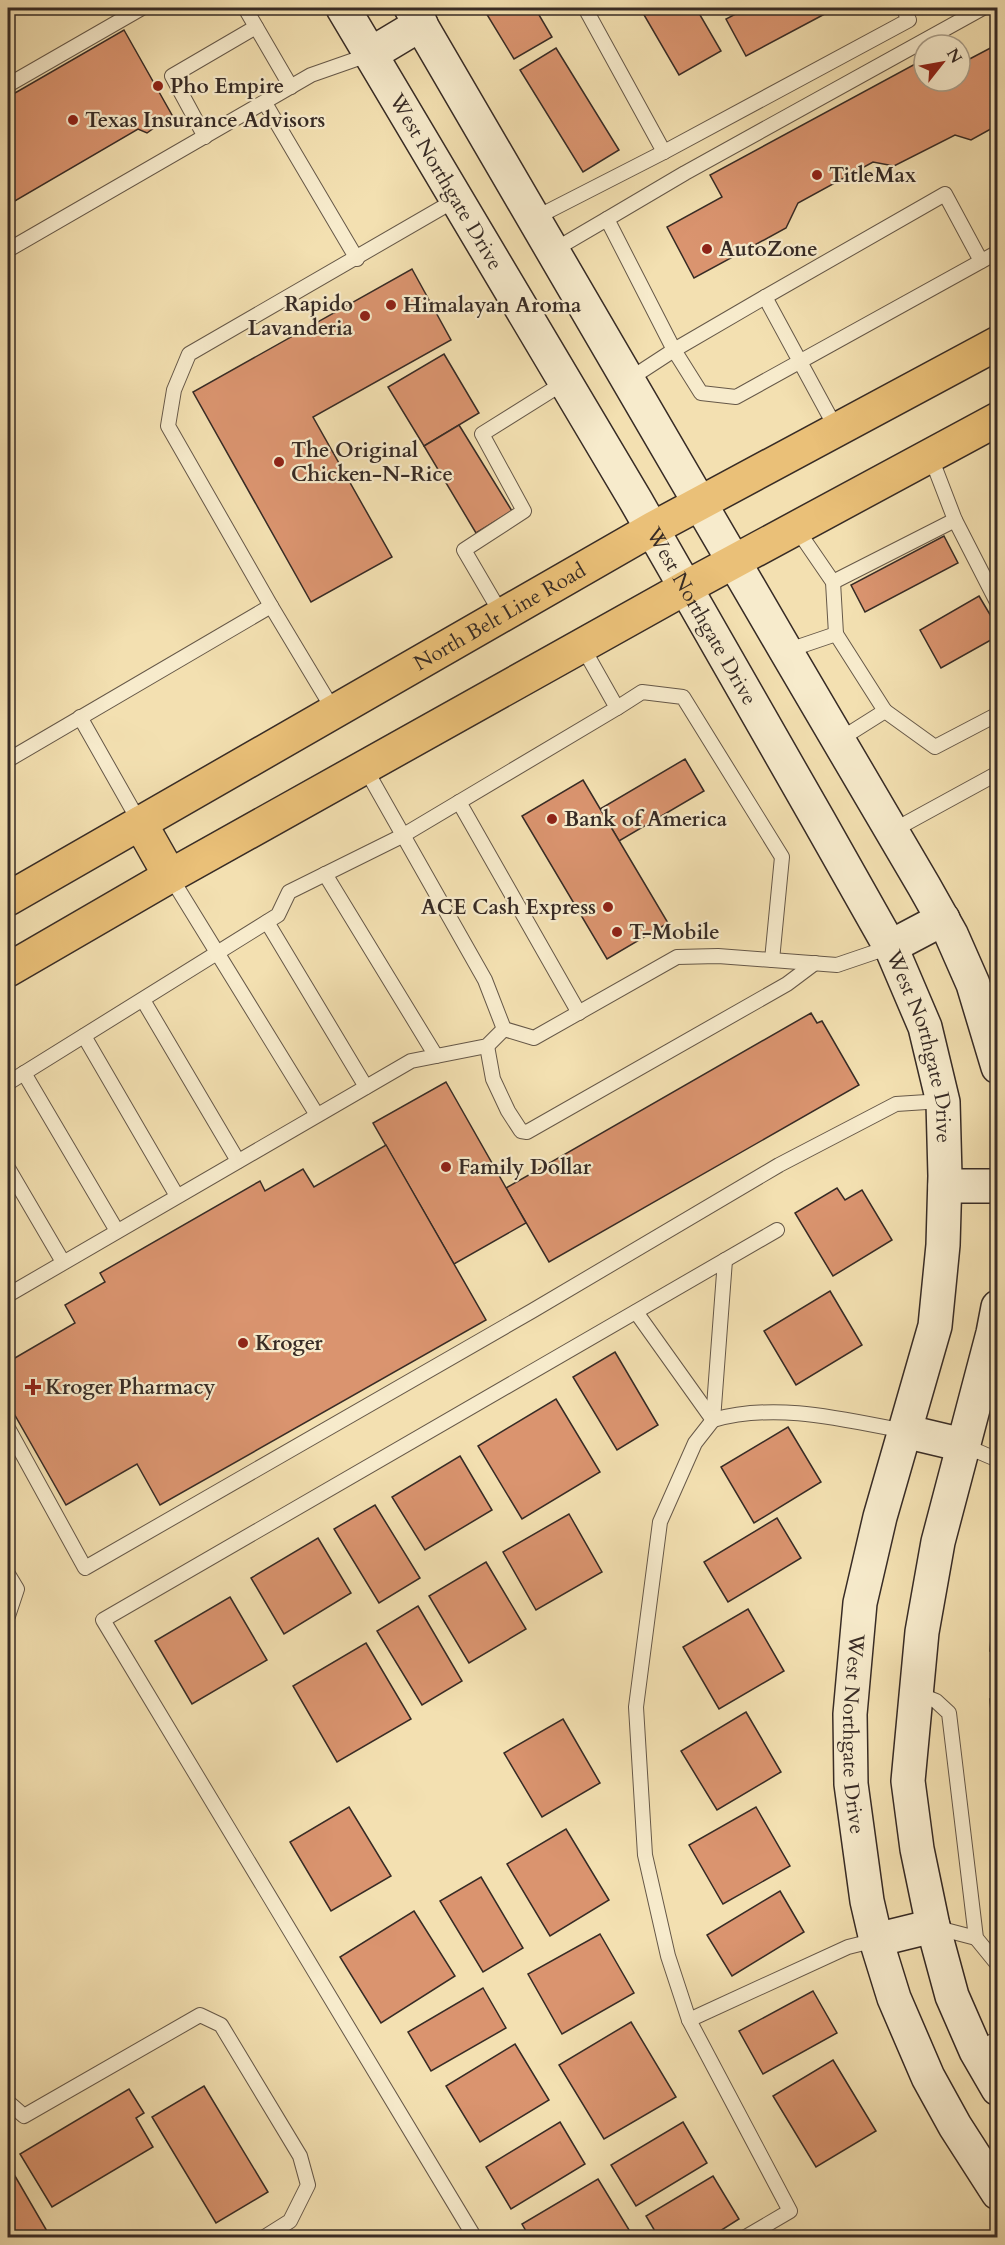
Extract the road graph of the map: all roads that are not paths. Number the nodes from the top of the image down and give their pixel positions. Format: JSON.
{"nodes":[{"id":1,"x":142,"y":8,"type":"edge"},
{"id":2,"x":244,"y":8,"type":"edge"},
{"id":3,"x":344,"y":8,"type":"edge"},
{"id":4,"x":585,"y":8,"type":"edge"},
{"id":5,"x":903,"y":8,"type":"edge"},
{"id":6,"x":983,"y":8,"type":"edge"},
{"id":7,"x":416,"y":16,"type":"edge"},
{"id":8,"x":256,"y":27,"type":"junction"},
{"id":9,"x":371,"y":54,"type":"junction"},
{"id":10,"x":8,"y":85,"type":"edge"},
{"id":11,"x":291,"y":87,"type":"junction"},
{"id":12,"x":265,"y":103,"type":"junction"},
{"id":13,"x":206,"y":136,"type":"junction"},
{"id":14,"x":664,"y":152,"type":"junction"},
{"id":15,"x":457,"y":199,"type":"junction"},
{"id":16,"x":535,"y":218,"type":"junction"},
{"id":17,"x":607,"y":219,"type":"junction"},
{"id":18,"x":8,"y":250,"type":"edge"},
{"id":19,"x":554,"y":250,"type":"junction"},
{"id":20,"x":998,"y":252,"type":"edge"},
{"id":21,"x":357,"y":259,"type":"junction"},
{"id":22,"x":981,"y":261,"type":"junction"},
{"id":23,"x":765,"y":297,"type":"junction"},
{"id":24,"x":998,"y":343,"type":"edge"},
{"id":25,"x":674,"y":350,"type":"junction"},
{"id":26,"x":799,"y":362,"type":"junction"},
{"id":27,"x":628,"y":380,"type":"junction"},
{"id":28,"x":565,"y":382,"type":"junction"},
{"id":29,"x":998,"y":419,"type":"edge"},
{"id":30,"x":837,"y":430,"type":"junction"},
{"id":31,"x":930,"y":455,"type":"junction"},
{"id":32,"x":700,"y":504,"type":"junction"},
{"id":33,"x":955,"y":520,"type":"junction"},
{"id":34,"x":796,"y":528,"type":"junction"},
{"id":35,"x":652,"y":529,"type":"junction"},
{"id":36,"x":733,"y":562,"type":"junction"},
{"id":37,"x":832,"y":582,"type":"junction"},
{"id":38,"x":685,"y":588,"type":"junction"},
{"id":39,"x":998,"y":604,"type":"edge"},
{"id":40,"x":270,"y":606,"type":"junction"},
{"id":41,"x":502,"y":615,"type":"junction"},
{"id":42,"x":836,"y":634,"type":"junction"},
{"id":43,"x":582,"y":646,"type":"junction"},
{"id":44,"x":786,"y":651,"type":"junction"},
{"id":45,"x":617,"y":708,"type":"junction"},
{"id":46,"x":335,"y":711,"type":"junction"},
{"id":47,"x":885,"y":711,"type":"junction"},
{"id":48,"x":998,"y":714,"type":"edge"},
{"id":49,"x":80,"y":717,"type":"junction"},
{"id":50,"x":838,"y":740,"type":"junction"},
{"id":51,"x":8,"y":760,"type":"edge"},
{"id":52,"x":365,"y":768,"type":"junction"},
{"id":53,"x":998,"y":773,"type":"edge"},
{"id":54,"x":459,"y":802,"type":"junction"},
{"id":55,"x":140,"y":823,"type":"junction"},
{"id":56,"x":892,"y":831,"type":"junction"},
{"id":57,"x":402,"y":836,"type":"junction"},
{"id":58,"x":325,"y":874,"type":"junction"},
{"id":59,"x":170,"y":876,"type":"junction"},
{"id":60,"x":8,"y":899,"type":"edge"},
{"id":61,"x":943,"y":919,"type":"junction"},
{"id":62,"x":267,"y":922,"type":"junction"},
{"id":63,"x":890,"y":947,"type":"junction"},
{"id":64,"x":218,"y":954,"type":"junction"},
{"id":65,"x":772,"y":960,"type":"junction"},
{"id":66,"x":815,"y":963,"type":"junction"},
{"id":67,"x":8,"y":970,"type":"edge"},
{"id":68,"x":143,"y":1000,"type":"junction"},
{"id":69,"x":579,"y":1012,"type":"junction"},
{"id":70,"x":504,"y":1029,"type":"junction"},
{"id":71,"x":84,"y":1036,"type":"junction"},
{"id":72,"x":487,"y":1046,"type":"junction"},
{"id":73,"x":996,"y":1054,"type":"edge"},
{"id":74,"x":436,"y":1056,"type":"junction"},
{"id":75,"x":24,"y":1073,"type":"junction"},
{"id":76,"x":8,"y":1083,"type":"edge"},
{"id":77,"x":366,"y":1087,"type":"junction"},
{"id":78,"x":943,"y":1101,"type":"junction"},
{"id":79,"x":317,"y":1115,"type":"junction"},
{"id":80,"x":237,"y":1161,"type":"junction"},
{"id":81,"x":8,"y":1167,"type":"edge"},
{"id":82,"x":945,"y":1186,"type":"junction"},
{"id":83,"x":998,"y":1186,"type":"edge"},
{"id":84,"x":177,"y":1196,"type":"junction"},
{"id":85,"x":777,"y":1230,"type":"dead end"},
{"id":86,"x":117,"y":1231,"type":"junction"},
{"id":87,"x":725,"y":1260,"type":"junction"},
{"id":88,"x":63,"y":1262,"type":"junction"},
{"id":89,"x":8,"y":1294,"type":"edge"},
{"id":90,"x":998,"y":1307,"type":"edge"},
{"id":91,"x":636,"y":1312,"type":"junction"},
{"id":92,"x":713,"y":1420,"type":"junction"},
{"id":93,"x":8,"y":1428,"type":"edge"},
{"id":94,"x":904,"y":1431,"type":"junction"},
{"id":95,"x":963,"y":1445,"type":"junction"},
{"id":96,"x":998,"y":1460,"type":"edge"},
{"id":97,"x":8,"y":1574,"type":"edge"},
{"id":98,"x":8,"y":1616,"type":"edge"},
{"id":99,"x":916,"y":1694,"type":"junction"},
{"id":100,"x":933,"y":1926,"type":"junction"},
{"id":101,"x":976,"y":1938,"type":"junction"},
{"id":102,"x":876,"y":1940,"type":"junction"},
{"id":103,"x":998,"y":1965,"type":"edge"},
{"id":104,"x":689,"y":2020,"type":"junction"},
{"id":105,"x":987,"y":2045,"type":"edge"},
{"id":106,"x":998,"y":2090,"type":"edge"},
{"id":107,"x":8,"y":2102,"type":"edge"},
{"id":108,"x":998,"y":2193,"type":"edge"},
{"id":109,"x":263,"y":2238,"type":"edge"},
{"id":110,"x":475,"y":2238,"type":"edge"},
{"id":111,"x":744,"y":2238,"type":"edge"}],
"edges":[{"from":1,"to":10,"type":"lane"},
{"from":2,"to":8,"type":"lane"},
{"from":3,"to":9,"type":"main road","name":"West Northgate Drive"},
{"from":4,"to":14,"type":"lane"},
{"from":5,"to":14,"type":"lane"},
{"from":6,"to":17,"type":"lane"},
{"from":7,"to":9,"type":"main road"},
{"from":7,"to":16,"type":"main road"},
{"from":8,"to":11,"type":"lane"},
{"from":8,"to":13,"type":"lane"},
{"from":9,"to":11,"type":"lane"},
{"from":9,"to":15,"type":"main road","name":"West Northgate Drive"},
{"from":11,"to":12,"type":"lane"},
{"from":12,"to":13,"type":"lane"},
{"from":12,"to":21,"type":"lane"},
{"from":13,"to":18,"type":"lane"},
{"from":14,"to":16,"type":"lane"},
{"from":15,"to":21,"type":"lane"},
{"from":15,"to":28,"type":"main road","name":"West Northgate Drive"},
{"from":16,"to":19,"type":"main road"},
{"from":17,"to":19,"type":"lane"},
{"from":17,"to":25,"type":"lane"},
{"from":19,"to":27,"type":"main road"},
{"from":20,"to":22,"type":"lane"},
{"from":21,"to":40,"type":"lane"},
{"from":22,"to":23,"type":"lane"},
{"from":22,"to":26,"type":"lane"},
{"from":23,"to":25,"type":"lane"},
{"from":23,"to":26,"type":"lane"},
{"from":24,"to":30,"type":"main road","name":"North Belt Line Road"},
{"from":25,"to":26,"type":"lane"},
{"from":25,"to":27,"type":"lane"},
{"from":26,"to":30,"type":"lane"},
{"from":27,"to":32,"type":"main road"},
{"from":28,"to":35,"type":"main road","name":"West Northgate Drive"},
{"from":28,"to":41,"type":"lane"},
{"from":29,"to":31,"type":"main road"},
{"from":30,"to":32,"type":"main road","name":"North Belt Line Road"},
{"from":31,"to":33,"type":"lane"},
{"from":31,"to":34,"type":"main road"},
{"from":32,"to":35,"type":"main road","name":"North Belt Line Road"},
{"from":32,"to":36,"type":"main road"},
{"from":33,"to":37,"type":"lane"},
{"from":33,"to":39,"type":"lane"},
{"from":34,"to":36,"type":"main road"},
{"from":34,"to":37,"type":"lane"},
{"from":35,"to":38,"type":"main road","name":"West Northgate Drive"},
{"from":35,"to":41,"type":"main road","name":"North Belt Line Road"},
{"from":36,"to":38,"type":"main road"},
{"from":36,"to":44,"type":"main road"},
{"from":37,"to":42,"type":"lane"},
{"from":38,"to":43,"type":"main road"},
{"from":38,"to":63,"type":"main road","name":"West Northgate Drive"},
{"from":40,"to":46,"type":"lane"},
{"from":40,"to":49,"type":"lane"},
{"from":41,"to":46,"type":"main road","name":"North Belt Line Road"},
{"from":42,"to":44,"type":"lane"},
{"from":42,"to":47,"type":"lane"},
{"from":43,"to":45,"type":"lane"},
{"from":43,"to":52,"type":"main road"},
{"from":44,"to":50,"type":"main road"},
{"from":45,"to":54,"type":"lane"},
{"from":45,"to":65,"type":"lane"},
{"from":46,"to":55,"type":"main road","name":"North Belt Line Road"},
{"from":47,"to":48,"type":"lane"},
{"from":47,"to":50,"type":"lane"},
{"from":49,"to":51,"type":"lane"},
{"from":49,"to":55,"type":"lane"},
{"from":50,"to":56,"type":"main road"},
{"from":52,"to":57,"type":"lane"},
{"from":52,"to":59,"type":"main road"},
{"from":53,"to":56,"type":"lane"},
{"from":54,"to":57,"type":"lane"},
{"from":54,"to":69,"type":"lane"},
{"from":55,"to":59,"type":"main road"},
{"from":55,"to":60,"type":"main road","name":"North Belt Line Road"},
{"from":56,"to":61,"type":"main road"},
{"from":57,"to":58,"type":"lane"},
{"from":57,"to":70,"type":"lane"},
{"from":58,"to":62,"type":"lane"},
{"from":58,"to":74,"type":"lane"},
{"from":59,"to":64,"type":"lane"},
{"from":59,"to":67,"type":"main road"},
{"from":61,"to":63,"type":"main road"},
{"from":61,"to":73,"type":"main road"},
{"from":62,"to":64,"type":"lane"},
{"from":62,"to":77,"type":"lane"},
{"from":63,"to":66,"type":"lane"},
{"from":63,"to":78,"type":"main road","name":"West Northgate Drive"},
{"from":64,"to":68,"type":"lane"},
{"from":64,"to":79,"type":"lane"},
{"from":65,"to":66,"type":"lane"},
{"from":65,"to":69,"type":"lane"},
{"from":66,"to":72,"type":"lane"},
{"from":68,"to":71,"type":"lane"},
{"from":68,"to":80,"type":"lane"},
{"from":69,"to":70,"type":"lane"},
{"from":70,"to":72,"type":"lane"},
{"from":71,"to":75,"type":"lane"},
{"from":71,"to":84,"type":"lane"},
{"from":72,"to":74,"type":"lane"},
{"from":74,"to":77,"type":"lane"},
{"from":75,"to":76,"type":"lane"},
{"from":75,"to":86,"type":"lane"},
{"from":77,"to":79,"type":"lane"},
{"from":78,"to":82,"type":"main road","name":"West Northgate Drive"},
{"from":78,"to":93,"type":"lane"},
{"from":79,"to":80,"type":"lane"},
{"from":80,"to":84,"type":"lane"},
{"from":81,"to":88,"type":"lane"},
{"from":82,"to":83,"type":"main road"},
{"from":82,"to":94,"type":"main road","name":"West Northgate Drive"},
{"from":84,"to":86,"type":"lane"},
{"from":85,"to":87,"type":"lane"},
{"from":86,"to":88,"type":"lane"},
{"from":87,"to":91,"type":"lane"},
{"from":87,"to":92,"type":"lane"},
{"from":88,"to":89,"type":"lane"},
{"from":90,"to":95,"type":"main road"},
{"from":91,"to":92,"type":"lane"},
{"from":91,"to":110,"type":"lane"},
{"from":92,"to":94,"type":"lane"},
{"from":92,"to":104,"type":"lane"},
{"from":94,"to":95,"type":"main road"},
{"from":94,"to":102,"type":"main road","name":"West Northgate Drive"},
{"from":95,"to":96,"type":"lane"},
{"from":95,"to":99,"type":"main road"},
{"from":97,"to":98,"type":"lane"},
{"from":99,"to":100,"type":"main road"},
{"from":99,"to":101,"type":"lane"},
{"from":100,"to":101,"type":"lane"},
{"from":100,"to":102,"type":"main road"},
{"from":100,"to":105,"type":"main road"},
{"from":101,"to":103,"type":"lane"},
{"from":102,"to":104,"type":"lane"},
{"from":102,"to":108,"type":"main road","name":"West Northgate Drive"},
{"from":104,"to":111,"type":"lane"},
{"from":105,"to":106,"type":"main road"},
{"from":107,"to":109,"type":"lane"}]}
